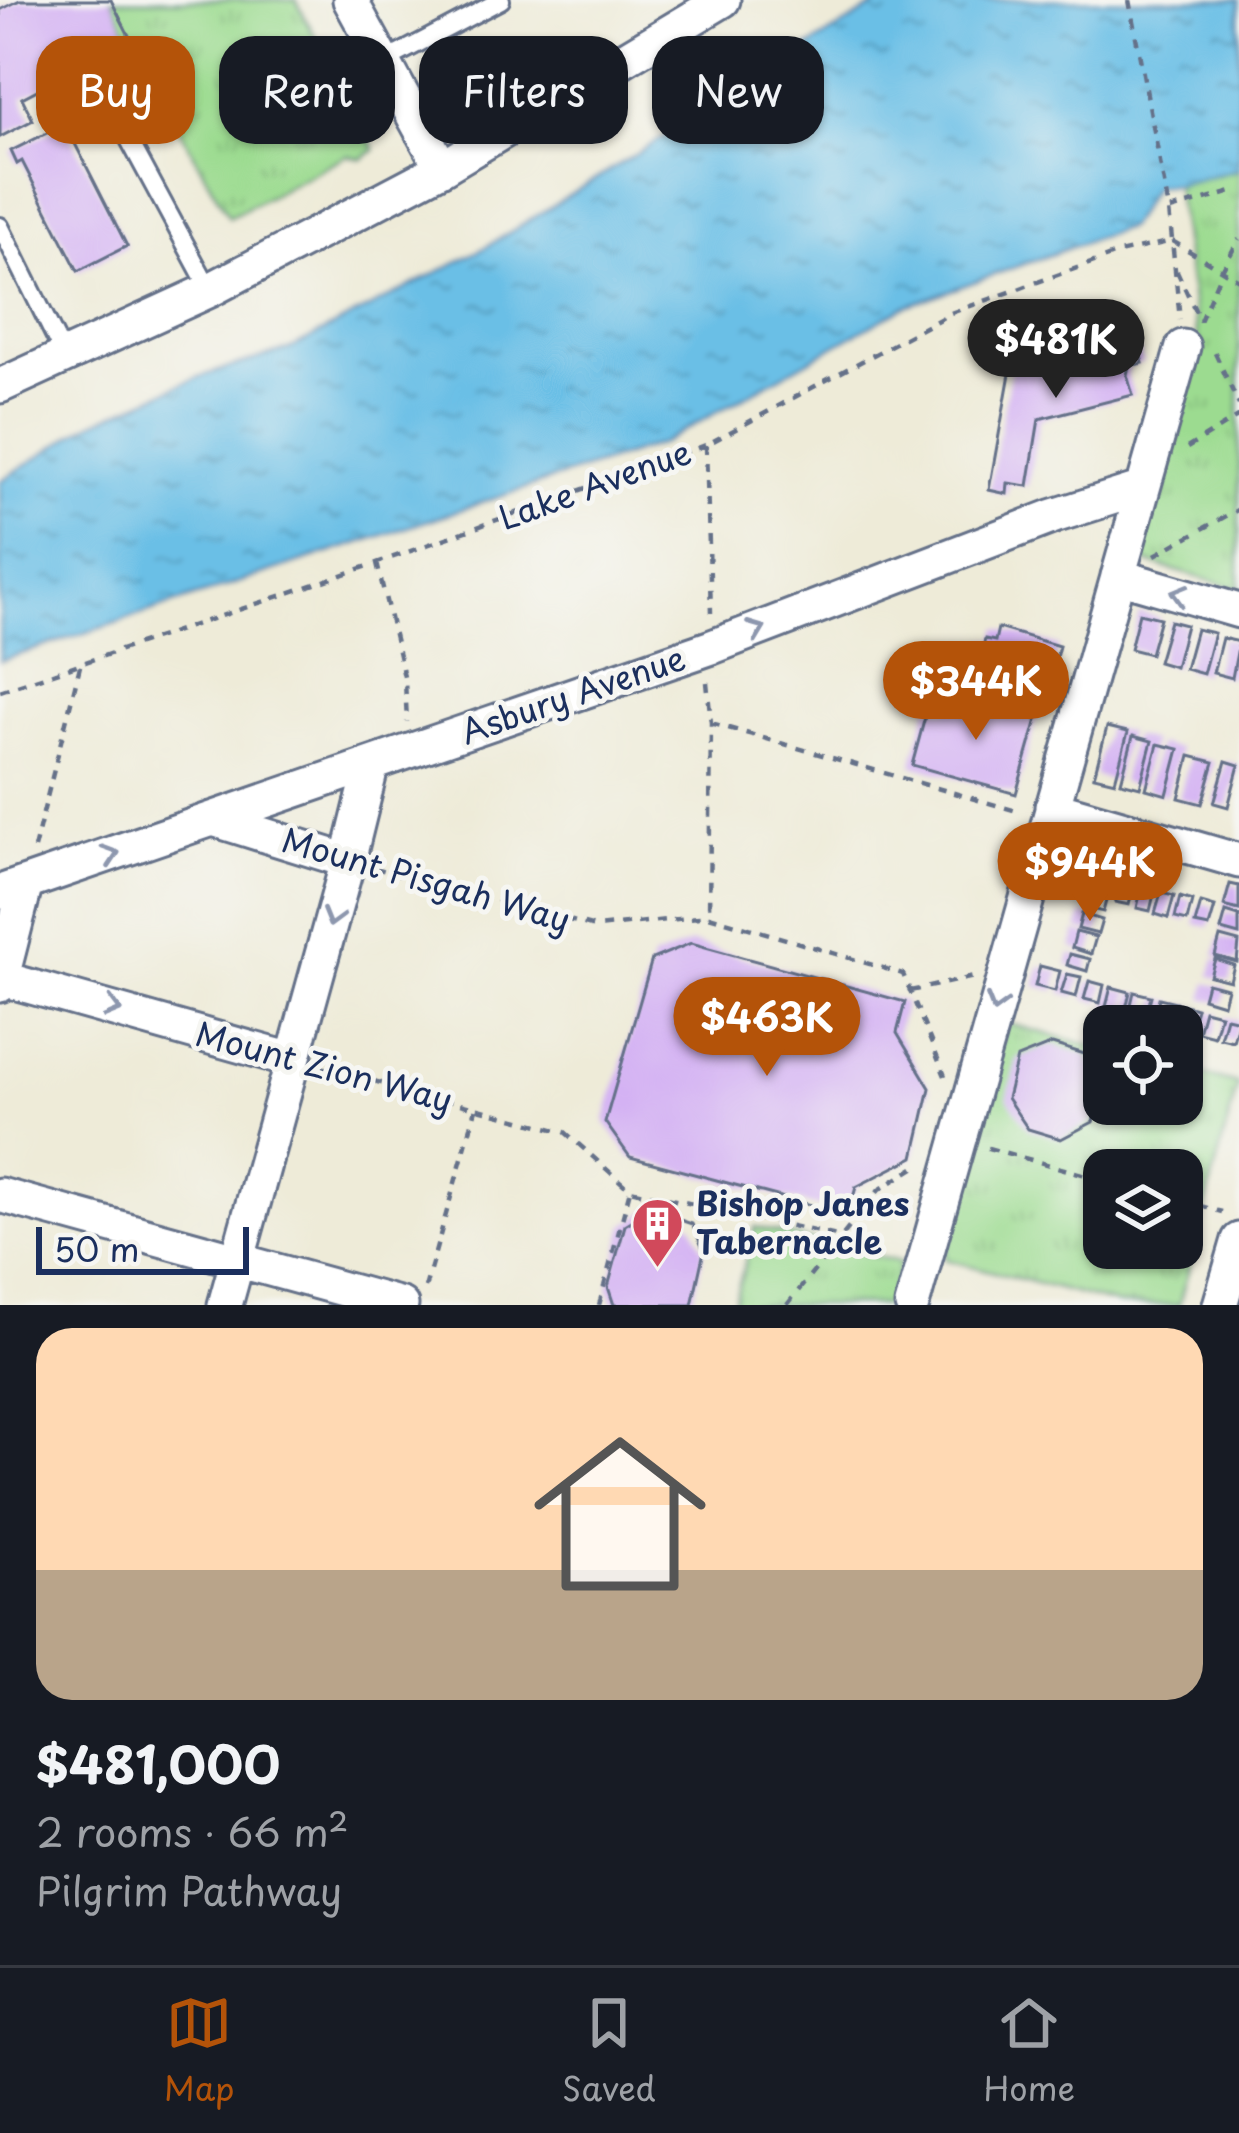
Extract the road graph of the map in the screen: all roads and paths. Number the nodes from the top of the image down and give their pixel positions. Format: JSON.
{"nodes":[{"id":1,"x":350,"y":0,"type":"edge"},
{"id":2,"x":502,"y":0,"type":"edge"},
{"id":3,"x":722,"y":0,"type":"edge"},
{"id":4,"x":1129,"y":0,"type":"edge"},
{"id":5,"x":477,"y":5,"type":"edge"},
{"id":6,"x":369,"y":36,"type":"edge"},
{"id":7,"x":395,"y":54,"type":"edge"},
{"id":8,"x":395,"y":85,"type":"edge"},
{"id":9,"x":131,"y":144,"type":"edge"},
{"id":10,"x":442,"y":168,"type":"junction"},
{"id":11,"x":1239,"y":190,"type":"edge"},
{"id":12,"x":1169,"y":210,"type":"junction"},
{"id":13,"x":0,"y":226,"type":"edge"},
{"id":14,"x":1239,"y":239,"type":"edge"},
{"id":15,"x":1172,"y":241,"type":"junction"},
{"id":16,"x":1222,"y":270,"type":"junction"},
{"id":17,"x":1239,"y":280,"type":"edge"},
{"id":18,"x":210,"y":290,"type":"junction"},
{"id":19,"x":1191,"y":334,"type":"junction"},
{"id":20,"x":65,"y":357,"type":"junction"},
{"id":21,"x":0,"y":386,"type":"edge"},
{"id":22,"x":1239,"y":416,"type":"edge"},
{"id":23,"x":706,"y":445,"type":"junction"},
{"id":24,"x":1172,"y":458,"type":"dead end"},
{"id":25,"x":1143,"y":488,"type":"junction"},
{"id":26,"x":1239,"y":509,"type":"edge"},
{"id":27,"x":1153,"y":556,"type":"dead end"},
{"id":28,"x":376,"y":563,"type":"junction"},
{"id":29,"x":1118,"y":576,"type":"junction"},
{"id":30,"x":1239,"y":611,"type":"edge"},
{"id":31,"x":711,"y":616,"type":"dead end"},
{"id":32,"x":81,"y":662,"type":"junction"},
{"id":33,"x":707,"y":681,"type":"dead end"},
{"id":34,"x":0,"y":691,"type":"edge"},
{"id":35,"x":407,"y":723,"type":"dead end"},
{"id":36,"x":711,"y":723,"type":"junction"},
{"id":37,"x":372,"y":764,"type":"junction"},
{"id":38,"x":1050,"y":814,"type":"junction"},
{"id":39,"x":216,"y":820,"type":"junction"},
{"id":40,"x":348,"y":861,"type":"junction"},
{"id":41,"x":1239,"y":861,"type":"edge"},
{"id":42,"x":20,"y":877,"type":"edge"},
{"id":43,"x":709,"y":916,"type":"junction"},
{"id":44,"x":1006,"y":970,"type":"junction"},
{"id":45,"x":1,"y":980,"type":"edge"},
{"id":46,"x":910,"y":991,"type":"junction"},
{"id":47,"x":292,"y":1060,"type":"junction"},
{"id":48,"x":946,"y":1079,"type":"dead end"},
{"id":49,"x":476,"y":1108,"type":"junction"},
{"id":50,"x":958,"y":1140,"type":"junction"},
{"id":51,"x":1083,"y":1174,"type":"edge"},
{"id":52,"x":630,"y":1190,"type":"junction"},
{"id":53,"x":0,"y":1195,"type":"edge"},
{"id":54,"x":1203,"y":1207,"type":"edge"},
{"id":55,"x":1239,"y":1217,"type":"edge"},
{"id":56,"x":841,"y":1237,"type":"junction"},
{"id":57,"x":1239,"y":1240,"type":"edge"},
{"id":58,"x":237,"y":1261,"type":"junction"},
{"id":59,"x":1224,"y":1304,"type":"edge"},
{"id":60,"x":225,"y":1305,"type":"edge"},
{"id":61,"x":400,"y":1305,"type":"edge"},
{"id":62,"x":420,"y":1305,"type":"edge"},
{"id":63,"x":599,"y":1305,"type":"edge"},
{"id":64,"x":787,"y":1305,"type":"edge"},
{"id":65,"x":912,"y":1305,"type":"edge"}],
"edges":[{"from":1,"to":6,"type":"street"},
{"from":2,"to":5,"type":"lane"},
{"from":3,"to":10,"type":"street"},
{"from":4,"to":12,"type":"path"},
{"from":5,"to":7,"type":"lane"},
{"from":8,"to":10,"type":"street"},
{"from":9,"to":18,"type":"lane"},
{"from":10,"to":18,"type":"street"},
{"from":11,"to":12,"type":"path"},
{"from":12,"to":15,"type":"path"},
{"from":13,"to":20,"type":"lane"},
{"from":14,"to":16,"type":"path"},
{"from":15,"to":16,"type":"path"},
{"from":15,"to":19,"type":"path"},
{"from":15,"to":23,"type":"path","name":"Lake Avenue"},
{"from":16,"to":17,"type":"path"},
{"from":16,"to":19,"type":"path"},
{"from":18,"to":20,"type":"street"},
{"from":19,"to":25,"type":"street"},
{"from":20,"to":21,"type":"street"},
{"from":22,"to":24,"type":"path"},
{"from":23,"to":28,"type":"path","name":"Lake Avenue"},
{"from":23,"to":31,"type":"path"},
{"from":25,"to":29,"type":"street"},
{"from":37,"to":25,"type":"street","name":"Asbury Avenue","one_way":true},
{"from":26,"to":27,"type":"path"},
{"from":28,"to":32,"type":"path","name":"Lake Avenue"},
{"from":28,"to":35,"type":"path"},
{"from":30,"to":29,"type":"street","one_way":true},
{"from":29,"to":38,"type":"street"},
{"from":32,"to":34,"type":"path","name":"Lake Avenue"},
{"from":32,"to":42,"type":"path"},
{"from":33,"to":36,"type":"path"},
{"from":36,"to":38,"type":"path"},
{"from":36,"to":43,"type":"path"},
{"from":37,"to":39,"type":"street","name":"Asbury Avenue"},
{"from":37,"to":40,"type":"street"},
{"from":38,"to":41,"type":"street"},
{"from":38,"to":44,"type":"street"},
{"from":39,"to":40,"type":"street","name":"Mount Pisgah Way"},
{"from":42,"to":39,"type":"street","name":"Asbury Avenue","one_way":true},
{"from":40,"to":43,"type":"path","name":"Mount Pisgah Way"},
{"from":40,"to":47,"type":"street","one_way":true},
{"from":42,"to":45,"type":"street"},
{"from":43,"to":46,"type":"path"},
{"from":44,"to":46,"type":"path"},
{"from":44,"to":50,"type":"street","one_way":true},
{"from":45,"to":47,"type":"street","name":"Mount Zion Way","one_way":true},
{"from":46,"to":48,"type":"path"},
{"from":47,"to":49,"type":"path","name":"Mount Zion Way"},
{"from":47,"to":58,"type":"street"},
{"from":49,"to":52,"type":"path","name":"Mount Zion Way"},
{"from":49,"to":62,"type":"path"},
{"from":50,"to":51,"type":"path"},
{"from":50,"to":56,"type":"path"},
{"from":50,"to":65,"type":"street"},
{"from":52,"to":56,"type":"path"},
{"from":52,"to":63,"type":"path"},
{"from":53,"to":58,"type":"street"},
{"from":54,"to":55,"type":"path"},
{"from":56,"to":64,"type":"path"},
{"from":57,"to":59,"type":"street"},
{"from":58,"to":60,"type":"street"},
{"from":58,"to":61,"type":"street"}]}
